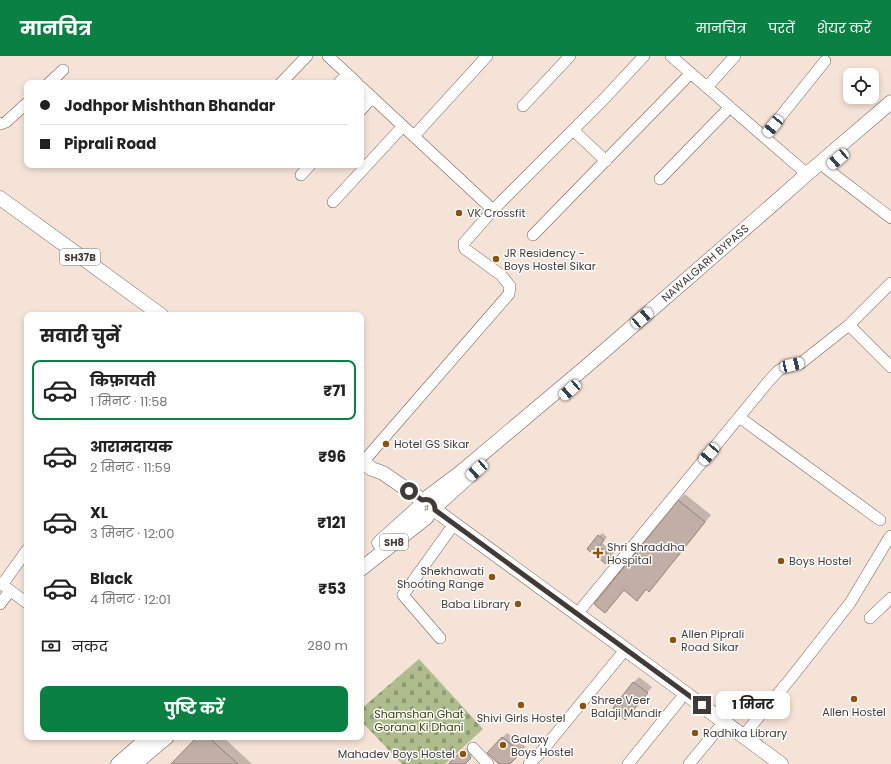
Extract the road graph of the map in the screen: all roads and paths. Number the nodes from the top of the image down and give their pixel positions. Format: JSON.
{"nodes":[{"id":1,"x":307,"y":56,"type":"edge"},
{"id":2,"x":328,"y":56,"type":"edge"},
{"id":3,"x":487,"y":56,"type":"edge"},
{"id":4,"x":570,"y":56,"type":"edge"},
{"id":5,"x":644,"y":56,"type":"edge"},
{"id":6,"x":671,"y":56,"type":"edge"},
{"id":7,"x":735,"y":56,"type":"edge"},
{"id":8,"x":825,"y":61,"type":"dead end"},
{"id":9,"x":63,"y":70,"type":"dead end"},
{"id":10,"x":691,"y":73,"type":"junction"},
{"id":11,"x":347,"y":74,"type":"junction"},
{"id":12,"x":52,"y":80,"type":"edge"},
{"id":13,"x":284,"y":80,"type":"edge"},
{"id":14,"x":342,"y":80,"type":"edge"},
{"id":15,"x":354,"y":80,"type":"edge"},
{"id":16,"x":707,"y":87,"type":"junction"},
{"id":17,"x":364,"y":90,"type":"edge"},
{"id":18,"x":372,"y":97,"type":"junction"},
{"id":19,"x":891,"y":102,"type":"edge"},
{"id":20,"x":24,"y":106,"type":"edge"},
{"id":21,"x":364,"y":106,"type":"edge"},
{"id":22,"x":523,"y":106,"type":"dead end"},
{"id":23,"x":730,"y":107,"type":"junction"},
{"id":24,"x":891,"y":113,"type":"edge"},
{"id":25,"x":0,"y":124,"type":"edge"},
{"id":26,"x":403,"y":126,"type":"junction"},
{"id":27,"x":573,"y":130,"type":"junction"},
{"id":28,"x":414,"y":136,"type":"junction"},
{"id":29,"x":764,"y":137,"type":"junction"},
{"id":30,"x":606,"y":161,"type":"junction"},
{"id":31,"x":307,"y":168,"type":"edge"},
{"id":32,"x":827,"y":169,"type":"junction"},
{"id":33,"x":807,"y":174,"type":"junction"},
{"id":34,"x":301,"y":175,"type":"dead end"},
{"id":35,"x":660,"y":179,"type":"dead end"},
{"id":36,"x":0,"y":198,"type":"edge"},
{"id":37,"x":333,"y":202,"type":"dead end"},
{"id":38,"x":493,"y":210,"type":"junction"},
{"id":39,"x":891,"y":218,"type":"edge"},
{"id":40,"x":533,"y":236,"type":"dead end"},
{"id":41,"x":891,"y":283,"type":"edge"},
{"id":42,"x":156,"y":312,"type":"edge"},
{"id":43,"x":849,"y":325,"type":"junction"},
{"id":44,"x":891,"y":366,"type":"edge"},
{"id":45,"x":739,"y":417,"type":"junction"},
{"id":46,"x":485,"y":457,"type":"junction"},
{"id":47,"x":365,"y":464,"type":"edge"},
{"id":48,"x":426,"y":508,"type":"junction"},
{"id":49,"x":880,"y":520,"type":"dead end"},
{"id":50,"x":449,"y":531,"type":"junction"},
{"id":51,"x":891,"y":536,"type":"edge"},
{"id":52,"x":24,"y":555,"type":"edge"},
{"id":53,"x":364,"y":558,"type":"edge"},
{"id":54,"x":364,"y":566,"type":"edge"},
{"id":55,"x":4,"y":586,"type":"edge"},
{"id":56,"x":891,"y":598,"type":"edge"},
{"id":57,"x":24,"y":601,"type":"edge"},
{"id":58,"x":0,"y":604,"type":"edge"},
{"id":59,"x":577,"y":614,"type":"junction"},
{"id":60,"x":870,"y":618,"type":"dead end"},
{"id":61,"x":440,"y":638,"type":"dead end"},
{"id":62,"x":620,"y":656,"type":"junction"},
{"id":63,"x":679,"y":700,"type":"junction"},
{"id":64,"x":718,"y":729,"type":"junction"},
{"id":65,"x":743,"y":736,"type":"junction"},
{"id":66,"x":146,"y":740,"type":"edge"},
{"id":67,"x":163,"y":740,"type":"edge"},
{"id":68,"x":473,"y":748,"type":"dead end"},
{"id":69,"x":118,"y":764,"type":"edge"},
{"id":70,"x":135,"y":764,"type":"edge"},
{"id":71,"x":488,"y":764,"type":"edge"},
{"id":72,"x":529,"y":764,"type":"edge"},
{"id":73,"x":628,"y":764,"type":"edge"},
{"id":74,"x":689,"y":764,"type":"edge"},
{"id":75,"x":765,"y":764,"type":"edge"},
{"id":76,"x":781,"y":764,"type":"edge"}],
"edges":[{"from":1,"to":13,"type":"street"},
{"from":2,"to":11,"type":"street"},
{"from":3,"to":28,"type":"street"},
{"from":4,"to":22,"type":"street"},
{"from":5,"to":27,"type":"street"},
{"from":6,"to":10,"type":"street"},
{"from":7,"to":16,"type":"street"},
{"from":8,"to":29,"type":"street"},
{"from":9,"to":12,"type":"street"},
{"from":10,"to":16,"type":"street"},
{"from":10,"to":30,"type":"street"},
{"from":11,"to":14,"type":"street"},
{"from":11,"to":15,"type":"street"},
{"from":16,"to":23,"type":"street"},
{"from":17,"to":18,"type":"street"},
{"from":18,"to":21,"type":"street"},
{"from":18,"to":26,"type":"street"},
{"from":19,"to":33,"type":"main road","name":"NAWALGARH BYPASS","number":"SH8"},
{"from":20,"to":25,"type":"street"},
{"from":23,"to":29,"type":"street"},
{"from":23,"to":35,"type":"street"},
{"from":24,"to":32,"type":"main road","name":"NAWALGARH BYPASS","number":"SH8"},
{"from":26,"to":28,"type":"street"},
{"from":26,"to":37,"type":"street"},
{"from":27,"to":30,"type":"street"},
{"from":27,"to":38,"type":"street"},
{"from":28,"to":38,"type":"street"},
{"from":29,"to":33,"type":"street"},
{"from":30,"to":40,"type":"street"},
{"from":31,"to":34,"type":"street"},
{"from":32,"to":39,"type":"street"},
{"from":32,"to":46,"type":"main road","name":"NAWALGARH BYPASS","number":"SH8"},
{"from":33,"to":46,"type":"main road","name":"NAWALGARH BYPASS","number":"SH8"},
{"from":36,"to":42,"type":"main road","number":"SH37B"},
{"from":38,"to":47,"type":"street"},
{"from":41,"to":43,"type":"street"},
{"from":43,"to":44,"type":"street"},
{"from":43,"to":45,"type":"street"},
{"from":45,"to":49,"type":"street"},
{"from":45,"to":59,"type":"street"},
{"from":46,"to":48,"type":"main road","name":"NAWALGARH BYPASS","number":"SH8"},
{"from":47,"to":48,"type":"main road"},
{"from":48,"to":50,"type":"main road"},
{"from":48,"to":53,"type":"main road","number":"SH8"},
{"from":48,"to":54,"type":"main road","number":"SH8"},
{"from":48,"to":59,"type":"main road"},
{"from":50,"to":61,"type":"street"},
{"from":50,"to":62,"type":"main road"},
{"from":51,"to":65,"type":"street"},
{"from":52,"to":55,"type":"street"},
{"from":55,"to":57,"type":"street"},
{"from":55,"to":58,"type":"street"},
{"from":56,"to":60,"type":"street"},
{"from":59,"to":65,"type":"main road"},
{"from":62,"to":63,"type":"main road"},
{"from":62,"to":72,"type":"street"},
{"from":63,"to":64,"type":"main road"},
{"from":63,"to":73,"type":"street"},
{"from":64,"to":74,"type":"street"},
{"from":64,"to":75,"type":"main road"},
{"from":65,"to":76,"type":"main road"},
{"from":66,"to":69,"type":"main road"},
{"from":67,"to":70,"type":"main road"},
{"from":68,"to":71,"type":"street"}]}
